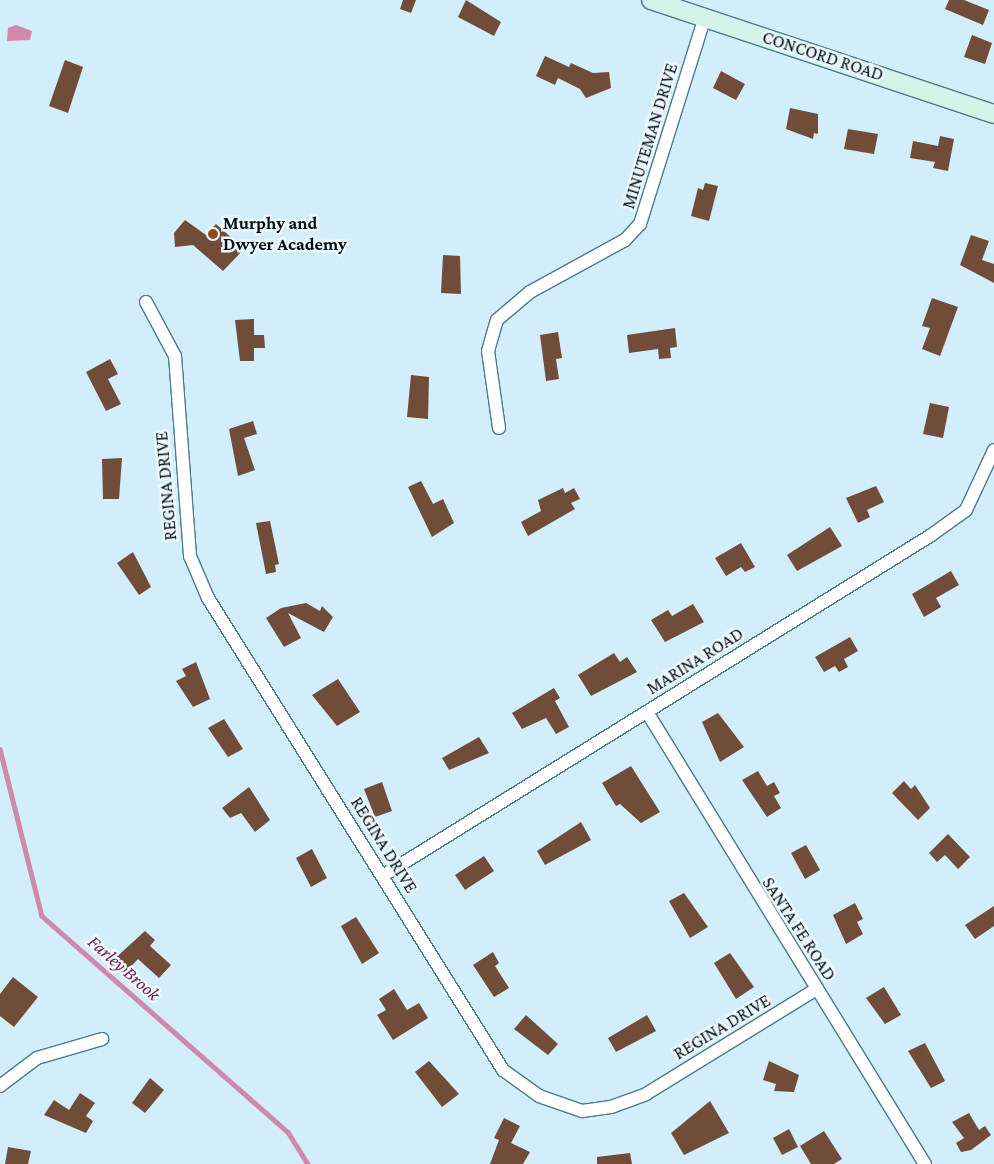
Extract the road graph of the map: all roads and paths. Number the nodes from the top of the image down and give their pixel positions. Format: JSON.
{"nodes":[{"id":1,"x":651,"y":0,"type":"edge"},
{"id":2,"x":705,"y":17,"type":"junction"},
{"id":3,"x":994,"y":114,"type":"edge"},
{"id":4,"x":146,"y":302,"type":"dead end"},
{"id":5,"x":499,"y":428,"type":"dead end"},
{"id":6,"x":994,"y":450,"type":"edge"},
{"id":7,"x":647,"y":712,"type":"junction"},
{"id":8,"x":384,"y":875,"type":"junction"},
{"id":9,"x":816,"y":988,"type":"junction"},
{"id":10,"x":102,"y":1038,"type":"dead end"},
{"id":11,"x":0,"y":1086,"type":"edge"},
{"id":12,"x":925,"y":1164,"type":"edge"}],
"edges":[{"from":1,"to":2,"type":"main road","name":"CONCORD ROAD"},
{"from":2,"to":3,"type":"main road","name":"CONCORD ROAD"},
{"from":2,"to":5,"type":"street","name":"MINUTEMAN DRIVE"},
{"from":4,"to":8,"type":"street","name":"REGINA DRIVE"},
{"from":6,"to":7,"type":"street","name":"MARINA ROAD"},
{"from":7,"to":8,"type":"street","name":"MARINA ROAD"},
{"from":7,"to":9,"type":"street","name":"SANTA FE ROAD"},
{"from":8,"to":9,"type":"street","name":"REGINA DRIVE"},
{"from":9,"to":12,"type":"street","name":"SANTA FE ROAD"},
{"from":10,"to":11,"type":"street"}]}
